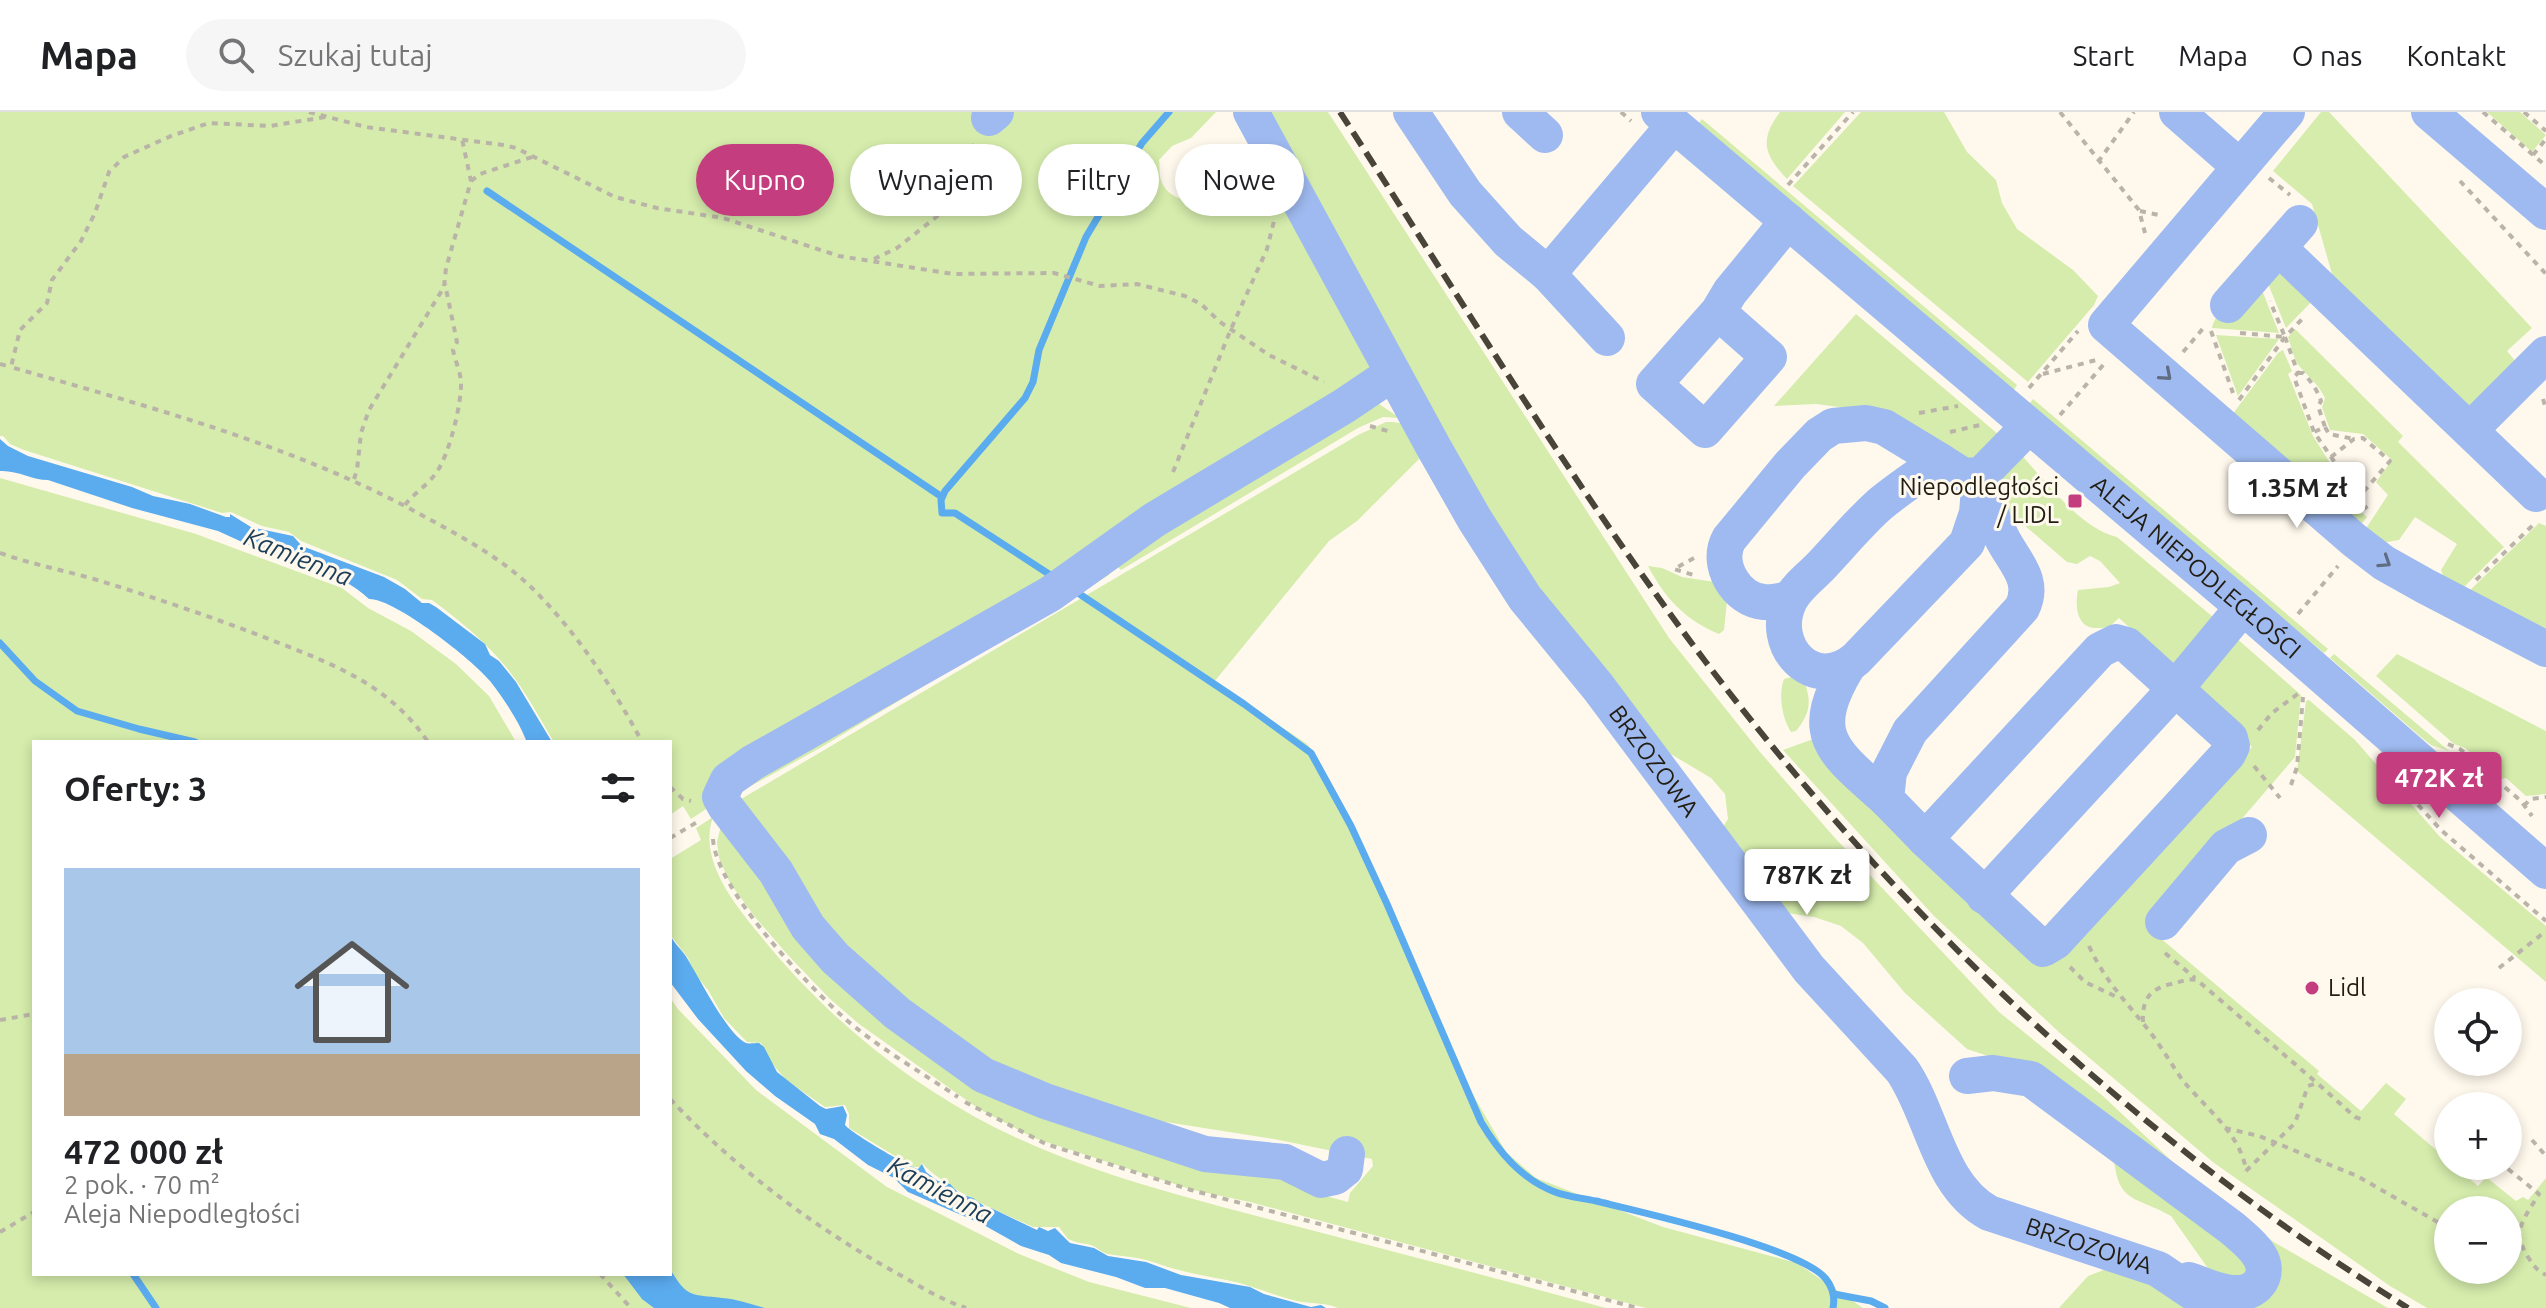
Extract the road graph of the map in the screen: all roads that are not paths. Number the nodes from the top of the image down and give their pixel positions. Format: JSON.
{"nodes":[{"id":1,"x":1251,"y":112,"type":"edge"},
{"id":2,"x":1411,"y":112,"type":"edge"},
{"id":3,"x":2177,"y":112,"type":"edge"},
{"id":4,"x":2287,"y":112,"type":"edge"},
{"id":5,"x":2433,"y":113,"type":"edge"},
{"id":6,"x":1666,"y":118,"type":"edge"},
{"id":7,"x":2240,"y":167,"type":"junction"},
{"id":8,"x":1787,"y":204,"type":"junction"},
{"id":9,"x":2546,"y":212,"type":"edge"},
{"id":10,"x":1548,"y":274,"type":"junction"},
{"id":11,"x":1718,"y":312,"type":"dead end"},
{"id":12,"x":2220,"y":318,"type":"road end"},
{"id":13,"x":1607,"y":338,"type":"dead end"},
{"id":14,"x":2546,"y":354,"type":"edge"},
{"id":15,"x":1393,"y":373,"type":"junction"},
{"id":16,"x":2029,"y":426,"type":"junction"},
{"id":17,"x":2471,"y":429,"type":"junction"},
{"id":18,"x":1940,"y":461,"type":"junction"},
{"id":19,"x":1980,"y":479,"type":"junction"},
{"id":20,"x":2539,"y":505,"type":"road end"},
{"id":21,"x":1776,"y":601,"type":"junction"},
{"id":22,"x":2243,"y":607,"type":"junction"},
{"id":23,"x":2546,"y":649,"type":"edge"},
{"id":24,"x":1830,"y":679,"type":"junction"},
{"id":25,"x":2176,"y":688,"type":"junction"},
{"id":26,"x":1886,"y":799,"type":"junction"},
{"id":27,"x":2249,"y":835,"type":"dead end"},
{"id":28,"x":1925,"y":839,"type":"junction"},
{"id":29,"x":2546,"y":871,"type":"edge"},
{"id":30,"x":1984,"y":896,"type":"junction"},
{"id":31,"x":2163,"y":922,"type":"dead end"},
{"id":32,"x":1967,"y":1076,"type":"dead end"},
{"id":33,"x":1347,"y":1154,"type":"dead end"},
{"id":34,"x":2158,"y":1269,"type":"junction"},
{"id":35,"x":2216,"y":1308,"type":"edge"}],
"edges":[{"from":1,"to":15,"type":"street","name":"BRZOZOWA"},
{"from":2,"to":10,"type":"street"},
{"from":3,"to":7,"type":"street"},
{"from":4,"to":7,"type":"street"},
{"from":5,"to":9,"type":"street"},
{"from":6,"to":8,"type":"street","name":"ALEJA NIEPODLEGŁOŚCI"},
{"from":6,"to":10,"type":"street"},
{"from":7,"to":23,"type":"street","one_way":true},
{"from":8,"to":11,"type":"street"},
{"from":8,"to":16,"type":"street","name":"ALEJA NIEPODLEGŁOŚCI"},
{"from":10,"to":13,"type":"street"},
{"from":12,"to":17,"type":"street"},
{"from":14,"to":17,"type":"street"},
{"from":15,"to":33,"type":"street"},
{"from":15,"to":34,"type":"street","name":"BRZOZOWA"},
{"from":16,"to":19,"type":"street"},
{"from":16,"to":22,"type":"street","name":"ALEJA NIEPODLEGŁOŚCI"},
{"from":17,"to":20,"type":"street"},
{"from":18,"to":19,"type":"street"},
{"from":18,"to":21,"type":"street"},
{"from":18,"to":21,"type":"street"},
{"from":19,"to":24,"type":"street"},
{"from":19,"to":26,"type":"street"},
{"from":21,"to":24,"type":"street"},
{"from":22,"to":25,"type":"street"},
{"from":22,"to":29,"type":"street","name":"ALEJA NIEPODLEGŁOŚCI"},
{"from":24,"to":26,"type":"street"},
{"from":25,"to":28,"type":"street"},
{"from":25,"to":30,"type":"street"},
{"from":25,"to":30,"type":"street"},
{"from":26,"to":28,"type":"street"},
{"from":27,"to":31,"type":"street"},
{"from":28,"to":30,"type":"street"},
{"from":32,"to":34,"type":"street"},
{"from":34,"to":35,"type":"street","name":"BRZOZOWA"}]}
